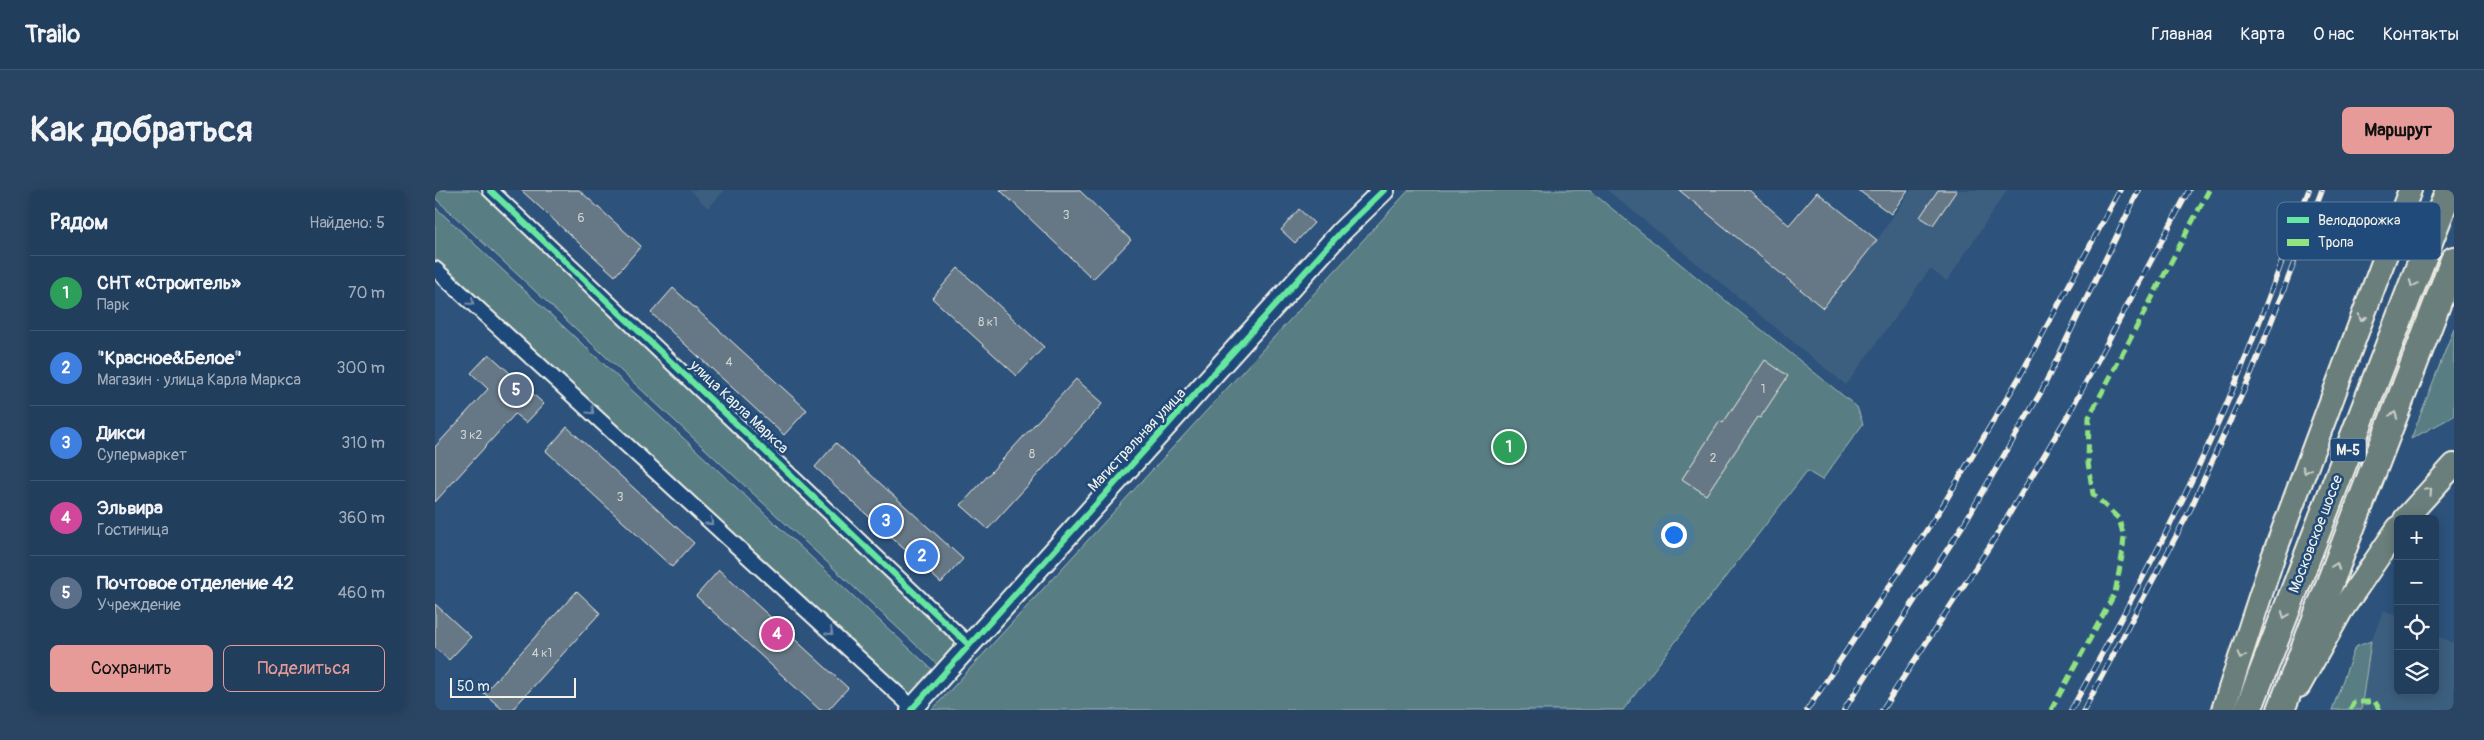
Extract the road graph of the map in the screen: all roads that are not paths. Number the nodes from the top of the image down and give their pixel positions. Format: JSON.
{"nodes":[{"id":1,"x":490,"y":190,"type":"edge"},
{"id":2,"x":1384,"y":190,"type":"edge"},
{"id":3,"x":2410,"y":190,"type":"edge"},
{"id":4,"x":2449,"y":190,"type":"edge"},
{"id":5,"x":2406,"y":202,"type":"edge"},
{"id":6,"x":2441,"y":211,"type":"edge"},
{"id":7,"x":2384,"y":260,"type":"edge"},
{"id":8,"x":2422,"y":260,"type":"edge"},
{"id":9,"x":2454,"y":260,"type":"edge"},
{"id":10,"x":435,"y":269,"type":"edge"},
{"id":11,"x":2454,"y":465,"type":"edge"},
{"id":12,"x":2409,"y":515,"type":"edge"},
{"id":13,"x":2394,"y":534,"type":"edge"},
{"id":14,"x":969,"y":645,"type":"junction"},
{"id":15,"x":912,"y":709,"type":"edge"},
{"id":16,"x":2223,"y":710,"type":"edge"},
{"id":17,"x":2248,"y":710,"type":"edge"},
{"id":18,"x":2282,"y":710,"type":"edge"}],
"edges":[{"from":1,"to":14,"type":"street","name":"улица Карла Маркса"},
{"from":2,"to":14,"type":"street","name":"Магистральная улица"},
{"from":3,"to":5,"type":"main road","name":"Московское шоссе","one_way":true},
{"from":4,"to":6,"type":"highway","name":"Московское шоссе","number":"М-5","one_way":true},
{"from":7,"to":16,"type":"main road","name":"Московское шоссе","one_way":true},
{"from":8,"to":17,"type":"highway","name":"Московское шоссе","number":"М-5","one_way":true},
{"from":18,"to":9,"type":"highway","name":"Московское шоссе","number":"М-5","one_way":true},
{"from":10,"to":15,"type":"street","one_way":true},
{"from":12,"to":11,"type":"main road","one_way":true},
{"from":13,"to":18,"type":"main road"},
{"from":14,"to":15,"type":"street","name":"Магистральная улица"}]}
